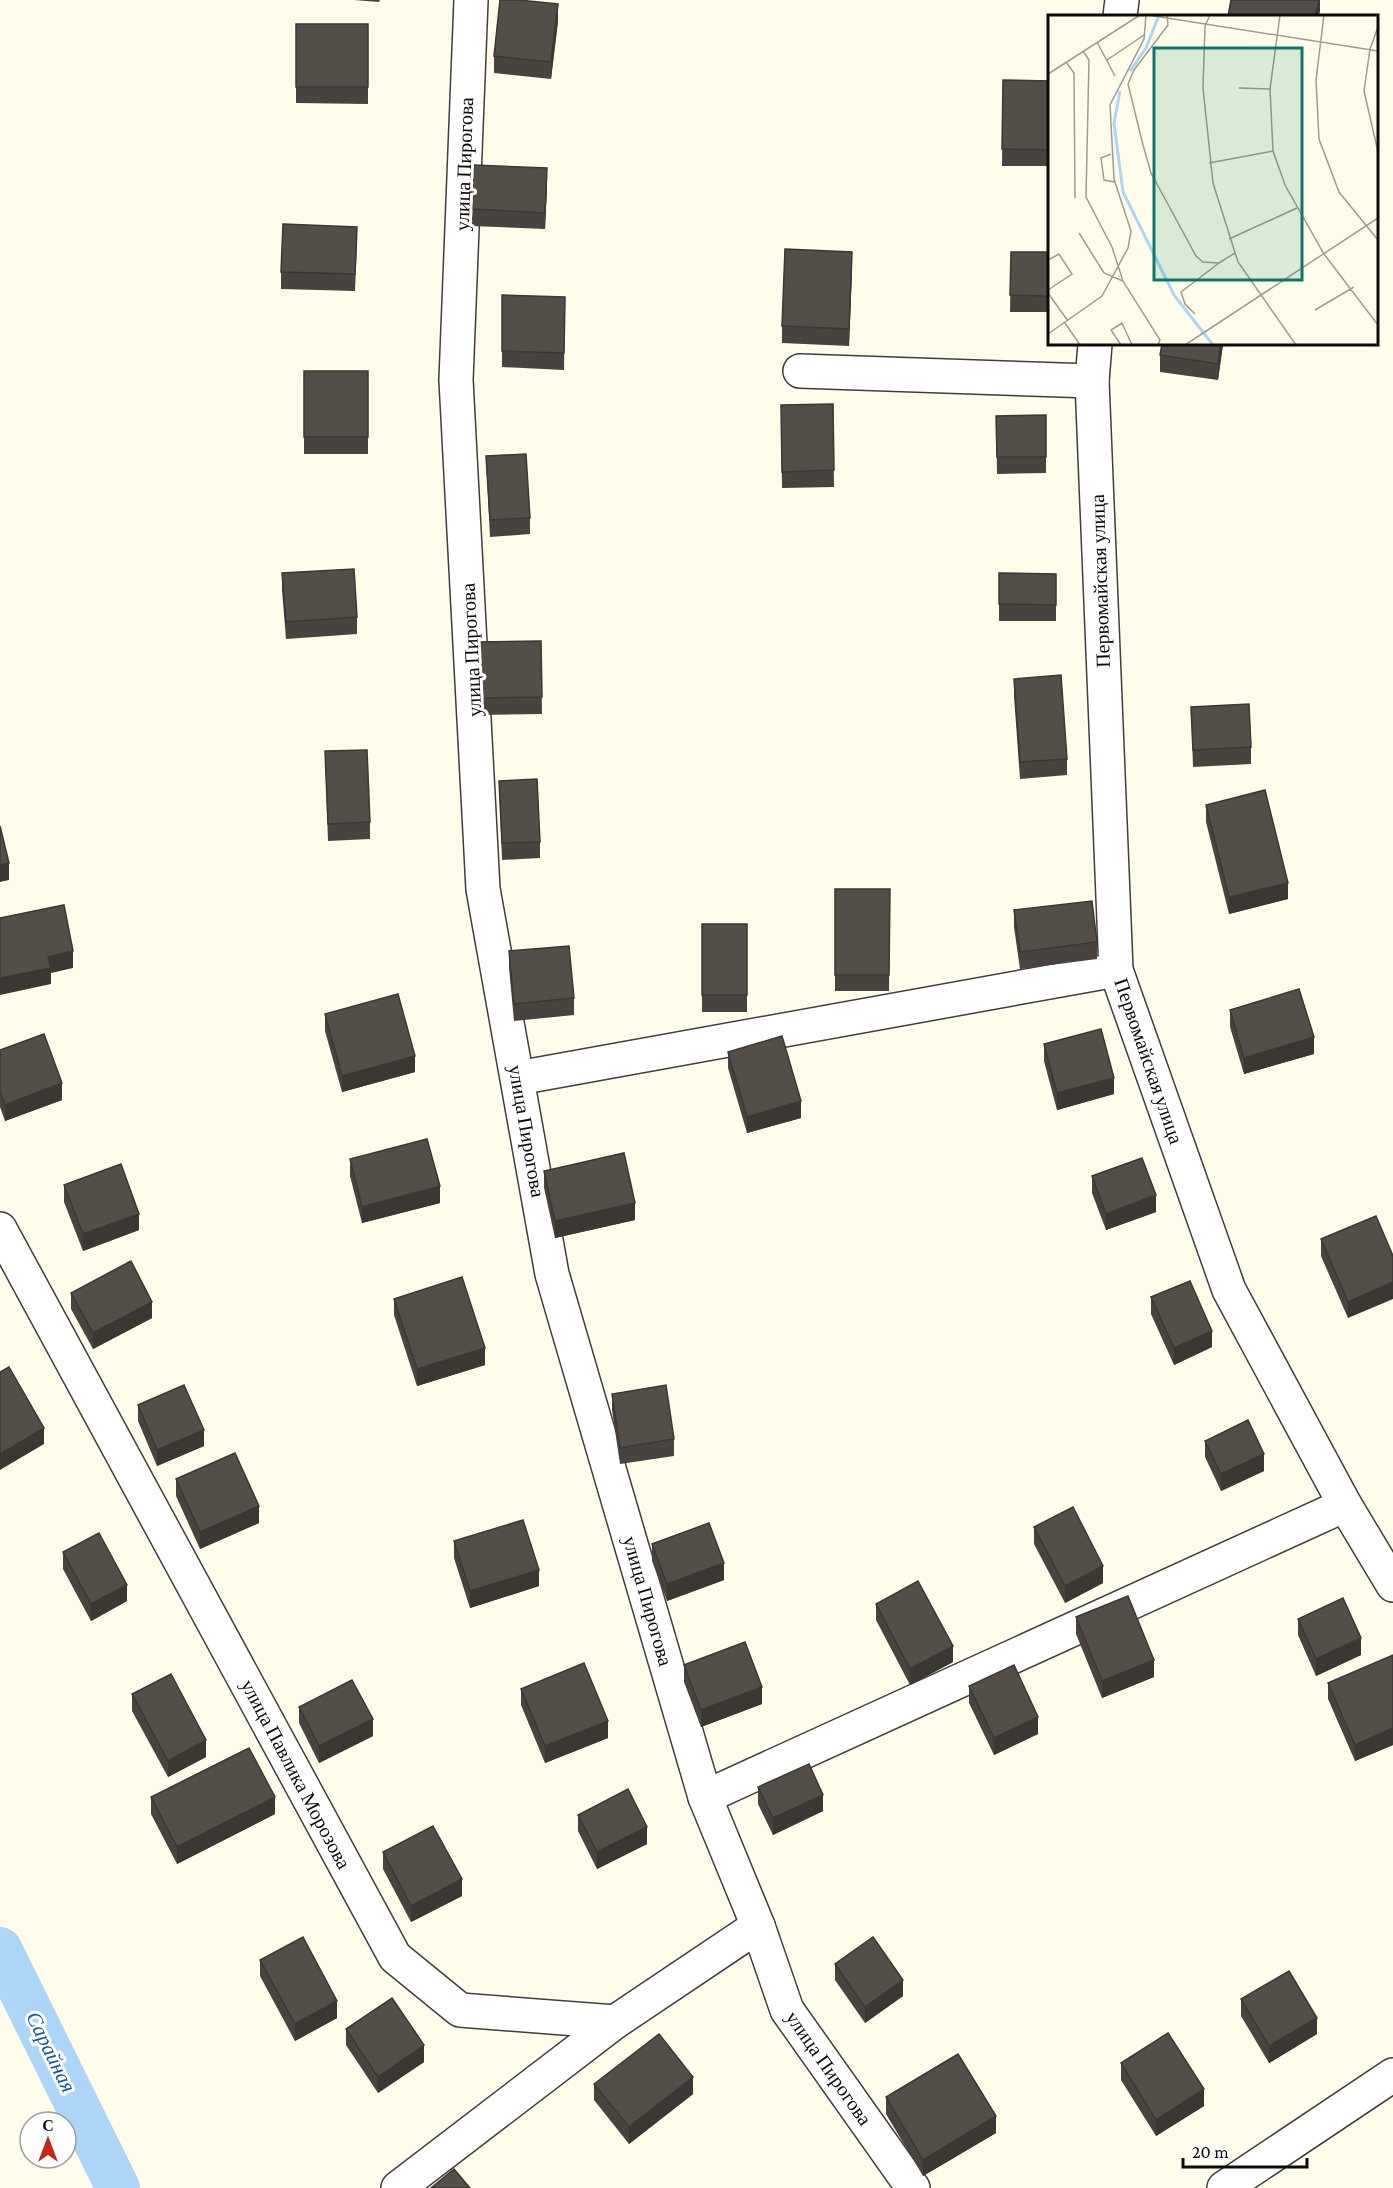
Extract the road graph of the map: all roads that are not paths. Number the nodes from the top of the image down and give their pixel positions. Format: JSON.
{"nodes":[{"id":1,"x":471,"y":0,"type":"edge"},
{"id":2,"x":1122,"y":0,"type":"edge"},
{"id":3,"x":1120,"y":15,"type":"edge"},
{"id":4,"x":1095,"y":345,"type":"edge"},
{"id":5,"x":800,"y":371,"type":"dead end"},
{"id":6,"x":1092,"y":381,"type":"junction"},
{"id":7,"x":1116,"y":970,"type":"junction"},
{"id":8,"x":518,"y":1078,"type":"junction"},
{"id":9,"x":0,"y":1229,"type":"edge"},
{"id":10,"x":1345,"y":1504,"type":"junction"},
{"id":11,"x":1393,"y":1585,"type":"edge"},
{"id":12,"x":705,"y":1797,"type":"junction"},
{"id":13,"x":758,"y":1926,"type":"junction"},
{"id":14,"x":615,"y":2022,"type":"junction"},
{"id":15,"x":1393,"y":2075,"type":"edge"},
{"id":16,"x":398,"y":2188,"type":"edge"},
{"id":17,"x":913,"y":2188,"type":"edge"},
{"id":18,"x":1224,"y":2188,"type":"edge"}],
"edges":[{"from":1,"to":8,"type":"street","name":"улица Пирогова"},
{"from":2,"to":3,"type":"street"},
{"from":4,"to":6,"type":"street","name":"Первомайская улица"},
{"from":5,"to":6,"type":"street"},
{"from":6,"to":7,"type":"street","name":"Первомайская улица"},
{"from":7,"to":8,"type":"street"},
{"from":7,"to":10,"type":"street","name":"Первомайская улица"},
{"from":8,"to":12,"type":"street","name":"улица Пирогова"},
{"from":9,"to":14,"type":"street","name":"улица Павлика Морозова"},
{"from":10,"to":11,"type":"street","name":"Первомайская улица"},
{"from":10,"to":12,"type":"street"},
{"from":12,"to":13,"type":"street","name":"улица Пирогова"},
{"from":13,"to":14,"type":"street"},
{"from":13,"to":17,"type":"street","name":"улица Пирогова"},
{"from":14,"to":16,"type":"street"},
{"from":15,"to":18,"type":"street"}]}
